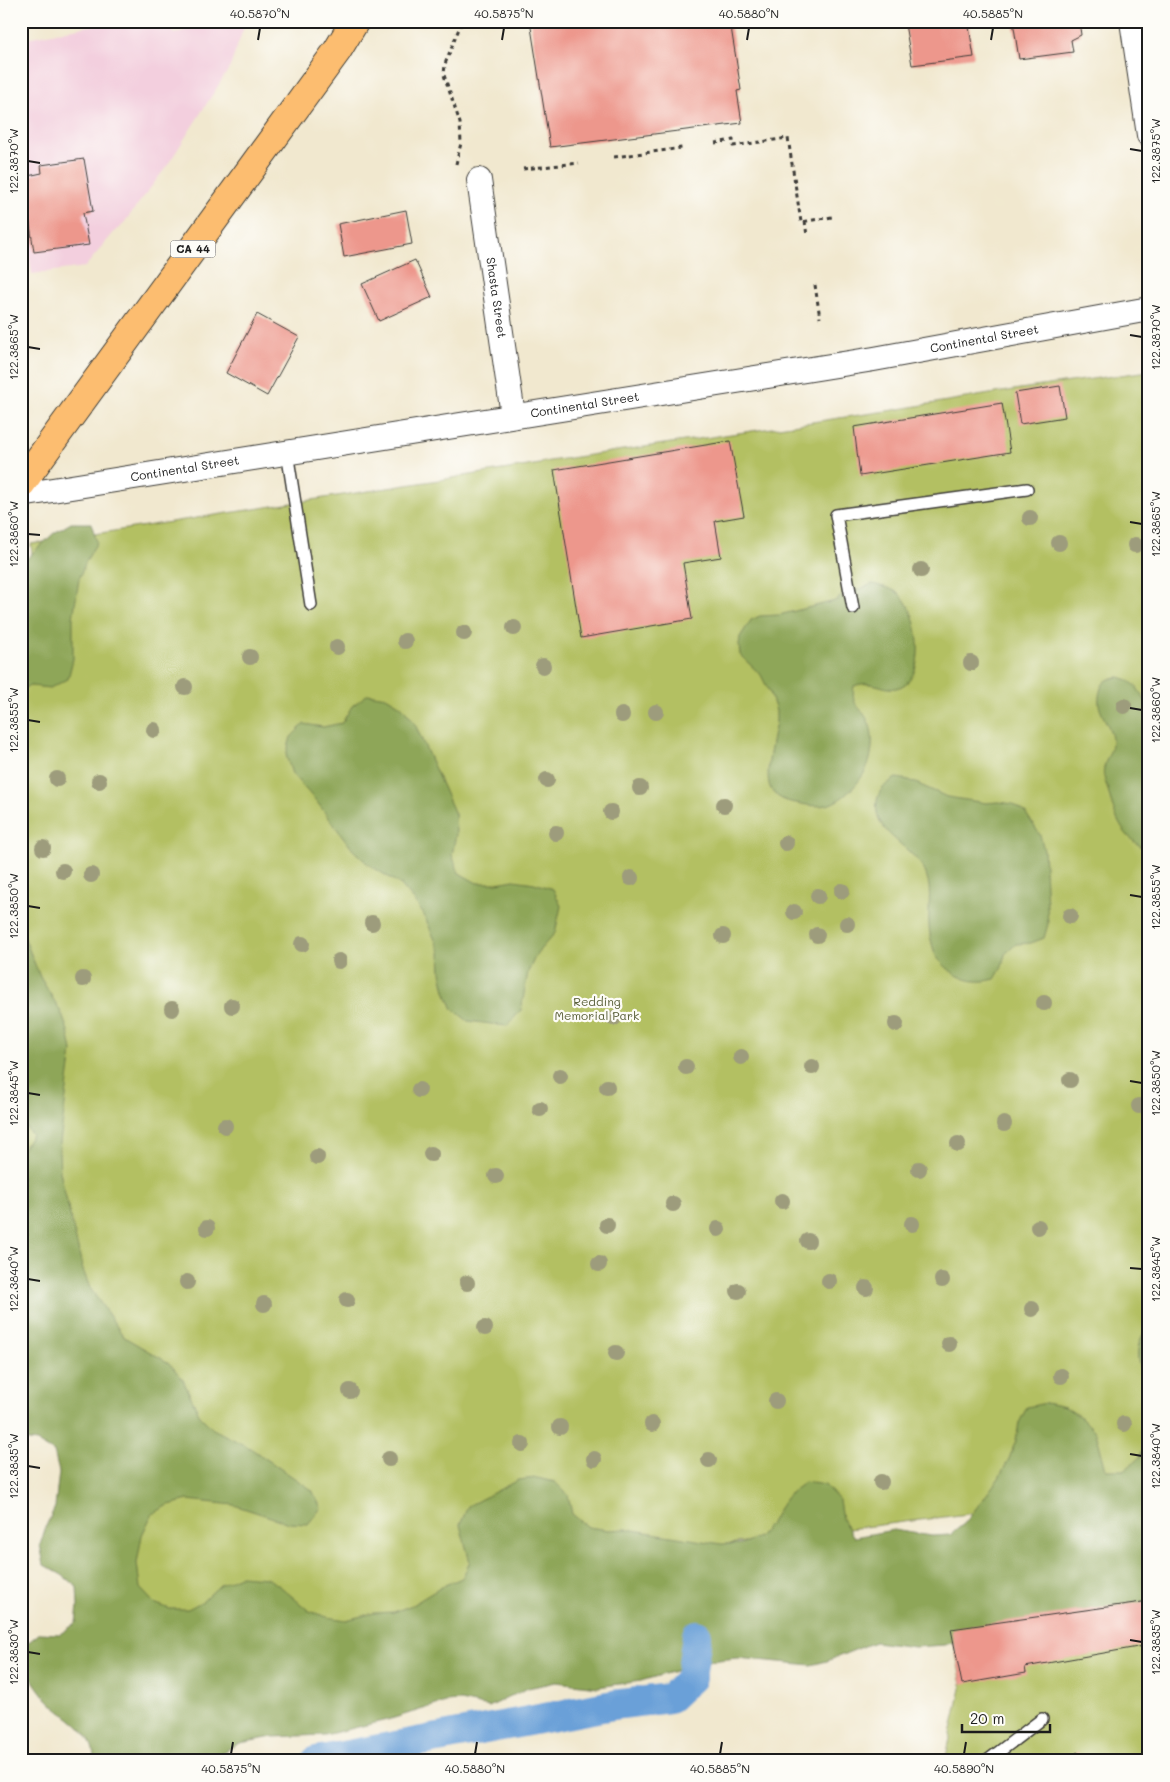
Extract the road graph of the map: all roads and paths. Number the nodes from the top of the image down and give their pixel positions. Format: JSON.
{"nodes":[{"id":1,"x":355,"y":21,"type":"edge"},
{"id":2,"x":462,"y":21,"type":"edge"},
{"id":3,"x":1132,"y":21,"type":"edge"},
{"id":4,"x":1143,"y":62,"type":"edge"},
{"id":5,"x":1149,"y":135,"type":"edge"},
{"id":6,"x":715,"y":143,"type":"dead end"},
{"id":7,"x":682,"y":148,"type":"dead end"},
{"id":8,"x":614,"y":157,"type":"dead end"},
{"id":9,"x":579,"y":162,"type":"dead end"},
{"id":10,"x":456,"y":165,"type":"dead end"},
{"id":11,"x":523,"y":169,"type":"dead end"},
{"id":12,"x":479,"y":180,"type":"dead end"},
{"id":13,"x":832,"y":217,"type":"dead end"},
{"id":14,"x":805,"y":222,"type":"junction"},
{"id":15,"x":807,"y":236,"type":"dead end"},
{"id":16,"x":815,"y":285,"type":"dead end"},
{"id":17,"x":1149,"y":309,"type":"edge"},
{"id":18,"x":820,"y":318,"type":"dead end"},
{"id":19,"x":513,"y":416,"type":"junction"},
{"id":20,"x":287,"y":452,"type":"junction"},
{"id":21,"x":21,"y":484,"type":"edge"},
{"id":22,"x":1027,"y":489,"type":"dead end"},
{"id":23,"x":21,"y":495,"type":"edge"},
{"id":24,"x":311,"y":605,"type":"dead end"},
{"id":25,"x":852,"y":608,"type":"dead end"},
{"id":26,"x":1042,"y":1719,"type":"dead end"},
{"id":27,"x":987,"y":1761,"type":"edge"}],
"edges":[{"from":1,"to":21,"type":"highway","number":"CA 44"},
{"from":2,"to":10,"type":"path"},
{"from":3,"to":4,"type":"street"},
{"from":4,"to":5,"type":"street"},
{"from":6,"to":14,"type":"path"},
{"from":7,"to":8,"type":"path"},
{"from":9,"to":11,"type":"path"},
{"from":12,"to":19,"type":"street","name":"Shasta Street"},
{"from":13,"to":14,"type":"path"},
{"from":14,"to":15,"type":"path"},
{"from":16,"to":18,"type":"path"},
{"from":17,"to":19,"type":"street","name":"Continental Street"},
{"from":19,"to":20,"type":"street","name":"Continental Street"},
{"from":20,"to":23,"type":"street","name":"Continental Street"},
{"from":20,"to":24,"type":"lane"},
{"from":22,"to":25,"type":"lane"},
{"from":26,"to":27,"type":"lane"}]}
